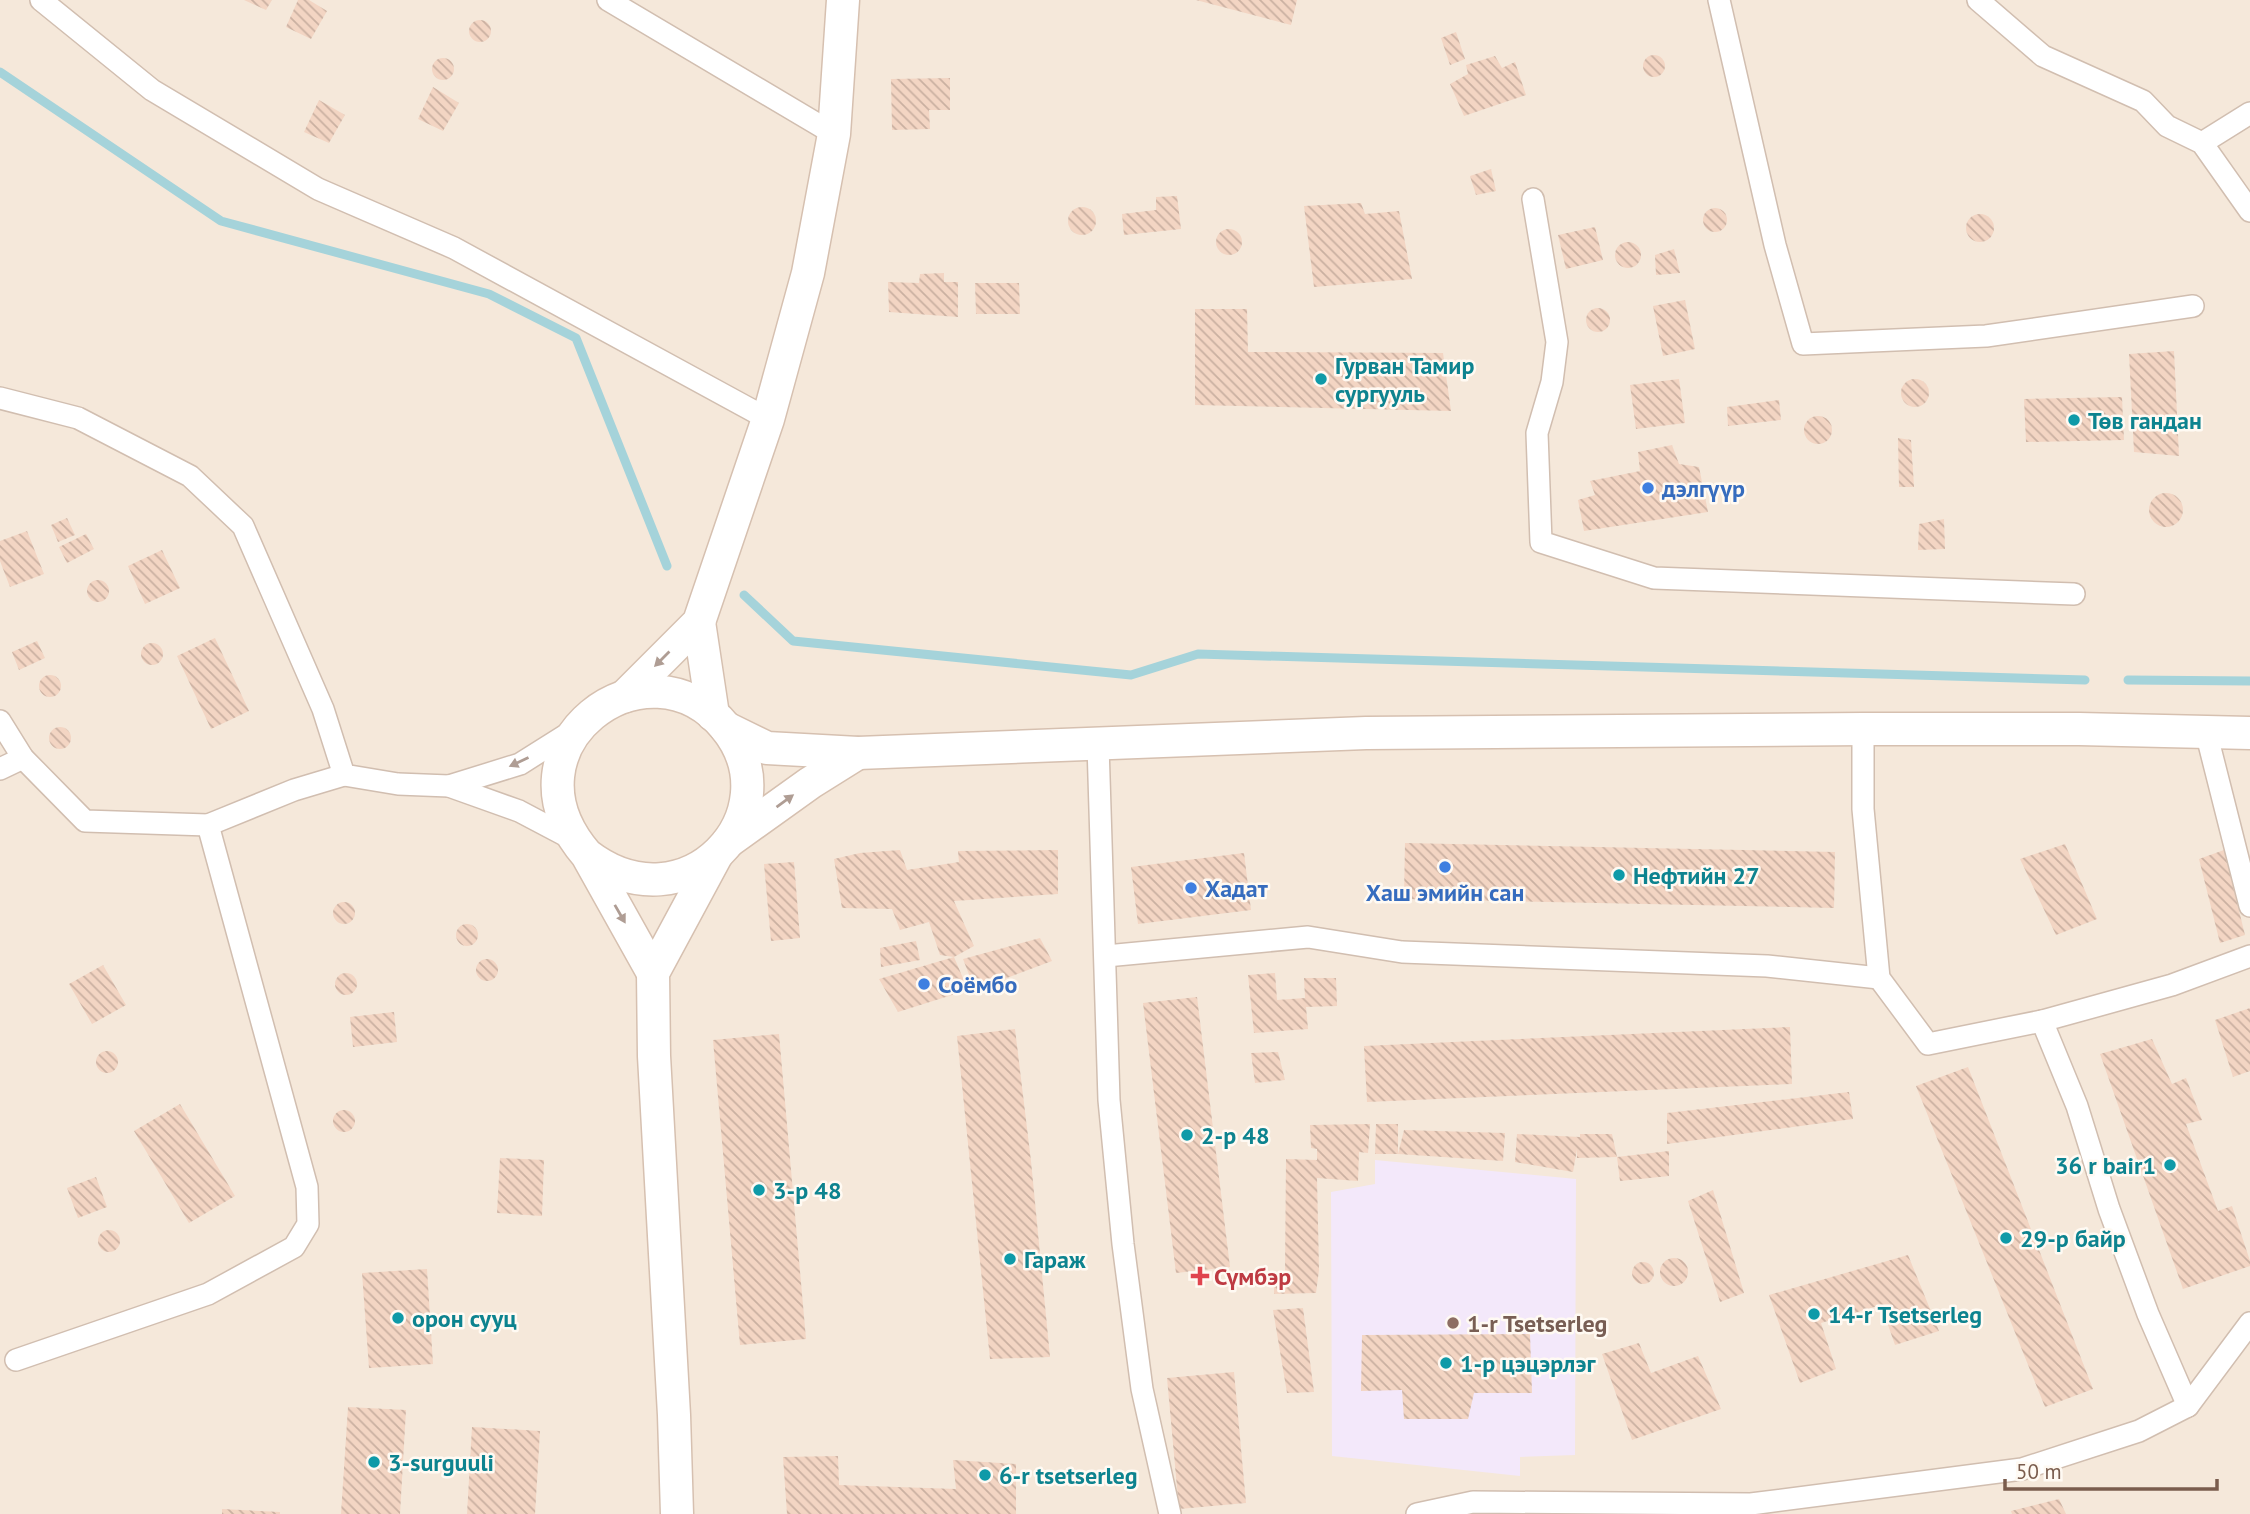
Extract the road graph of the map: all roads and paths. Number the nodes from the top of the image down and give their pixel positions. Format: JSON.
{"nodes":[{"id":1,"x":41,"y":0,"type":"edge"},
{"id":2,"x":608,"y":0,"type":"edge"},
{"id":3,"x":843,"y":0,"type":"edge"},
{"id":4,"x":1719,"y":0,"type":"edge"},
{"id":5,"x":1978,"y":0,"type":"edge"},
{"id":6,"x":2250,"y":113,"type":"edge"},
{"id":7,"x":834,"y":134,"type":"junction"},
{"id":8,"x":2202,"y":143,"type":"junction"},
{"id":9,"x":1533,"y":199,"type":"dead end"},
{"id":10,"x":2250,"y":211,"type":"edge"},
{"id":11,"x":2193,"y":306,"type":"dead end"},
{"id":12,"x":0,"y":398,"type":"edge"},
{"id":13,"x":768,"y":419,"type":"junction"},
{"id":14,"x":2074,"y":594,"type":"dead end"},
{"id":15,"x":699,"y":622,"type":"junction"},
{"id":16,"x":625,"y":696,"type":"junction"},
{"id":17,"x":719,"y":721,"type":"junction"},
{"id":18,"x":0,"y":722,"type":"edge"},
{"id":19,"x":578,"y":728,"type":"junction"},
{"id":20,"x":1863,"y":729,"type":"junction"},
{"id":21,"x":2206,"y":732,"type":"junction"},
{"id":22,"x":2250,"y":733,"type":"edge"},
{"id":23,"x":1098,"y":745,"type":"junction"},
{"id":24,"x":858,"y":753,"type":"junction"},
{"id":25,"x":23,"y":758,"type":"junction"},
{"id":26,"x":0,"y":769,"type":"edge"},
{"id":27,"x":344,"y":775,"type":"junction"},
{"id":28,"x":449,"y":786,"type":"junction"},
{"id":29,"x":208,"y":825,"type":"junction"},
{"id":30,"x":580,"y":848,"type":"junction"},
{"id":31,"x":723,"y":849,"type":"junction"},
{"id":32,"x":2250,"y":906,"type":"edge"},
{"id":33,"x":1106,"y":956,"type":"junction"},
{"id":34,"x":2250,"y":956,"type":"edge"},
{"id":35,"x":653,"y":973,"type":"junction"},
{"id":36,"x":1879,"y":978,"type":"junction"},
{"id":37,"x":2042,"y":1021,"type":"junction"},
{"id":38,"x":2250,"y":1323,"type":"edge"},
{"id":39,"x":16,"y":1360,"type":"dead end"},
{"id":40,"x":2188,"y":1406,"type":"junction"},
{"id":41,"x":1753,"y":1509,"type":"edge"},
{"id":42,"x":677,"y":1514,"type":"edge"},
{"id":43,"x":1170,"y":1514,"type":"edge"},
{"id":44,"x":1417,"y":1514,"type":"edge"}],
"edges":[{"from":1,"to":13,"type":"street"},
{"from":2,"to":7,"type":"street"},
{"from":3,"to":7,"type":"street"},
{"from":4,"to":11,"type":"street"},
{"from":5,"to":8,"type":"street"},
{"from":6,"to":8,"type":"street"},
{"from":7,"to":13,"type":"street"},
{"from":8,"to":10,"type":"street"},
{"from":9,"to":14,"type":"street"},
{"from":12,"to":27,"type":"street"},
{"from":13,"to":15,"type":"street"},
{"from":15,"to":16,"type":"street","one_way":true},
{"from":15,"to":17,"type":"street"},
{"from":16,"to":17,"type":"street"},
{"from":16,"to":19,"type":"street"},
{"from":17,"to":24,"type":"street"},
{"from":17,"to":31,"type":"street"},
{"from":18,"to":25,"type":"street"},
{"from":19,"to":28,"type":"street","one_way":true},
{"from":19,"to":30,"type":"street"},
{"from":20,"to":21,"type":"street"},
{"from":20,"to":23,"type":"street"},
{"from":20,"to":36,"type":"street"},
{"from":21,"to":22,"type":"street"},
{"from":21,"to":32,"type":"street"},
{"from":23,"to":24,"type":"street"},
{"from":23,"to":33,"type":"street"},
{"from":31,"to":24,"type":"street","one_way":true},
{"from":25,"to":26,"type":"street"},
{"from":25,"to":29,"type":"street"},
{"from":27,"to":28,"type":"street"},
{"from":27,"to":29,"type":"street"},
{"from":28,"to":30,"type":"street"},
{"from":29,"to":39,"type":"street"},
{"from":30,"to":31,"type":"street"},
{"from":30,"to":35,"type":"street","one_way":true},
{"from":31,"to":35,"type":"street"},
{"from":33,"to":36,"type":"street"},
{"from":33,"to":43,"type":"street"},
{"from":34,"to":37,"type":"street"},
{"from":35,"to":42,"type":"street"},
{"from":36,"to":37,"type":"street"},
{"from":37,"to":40,"type":"street"},
{"from":38,"to":40,"type":"street"},
{"from":40,"to":41,"type":"street"},
{"from":41,"to":44,"type":"street"}]}
